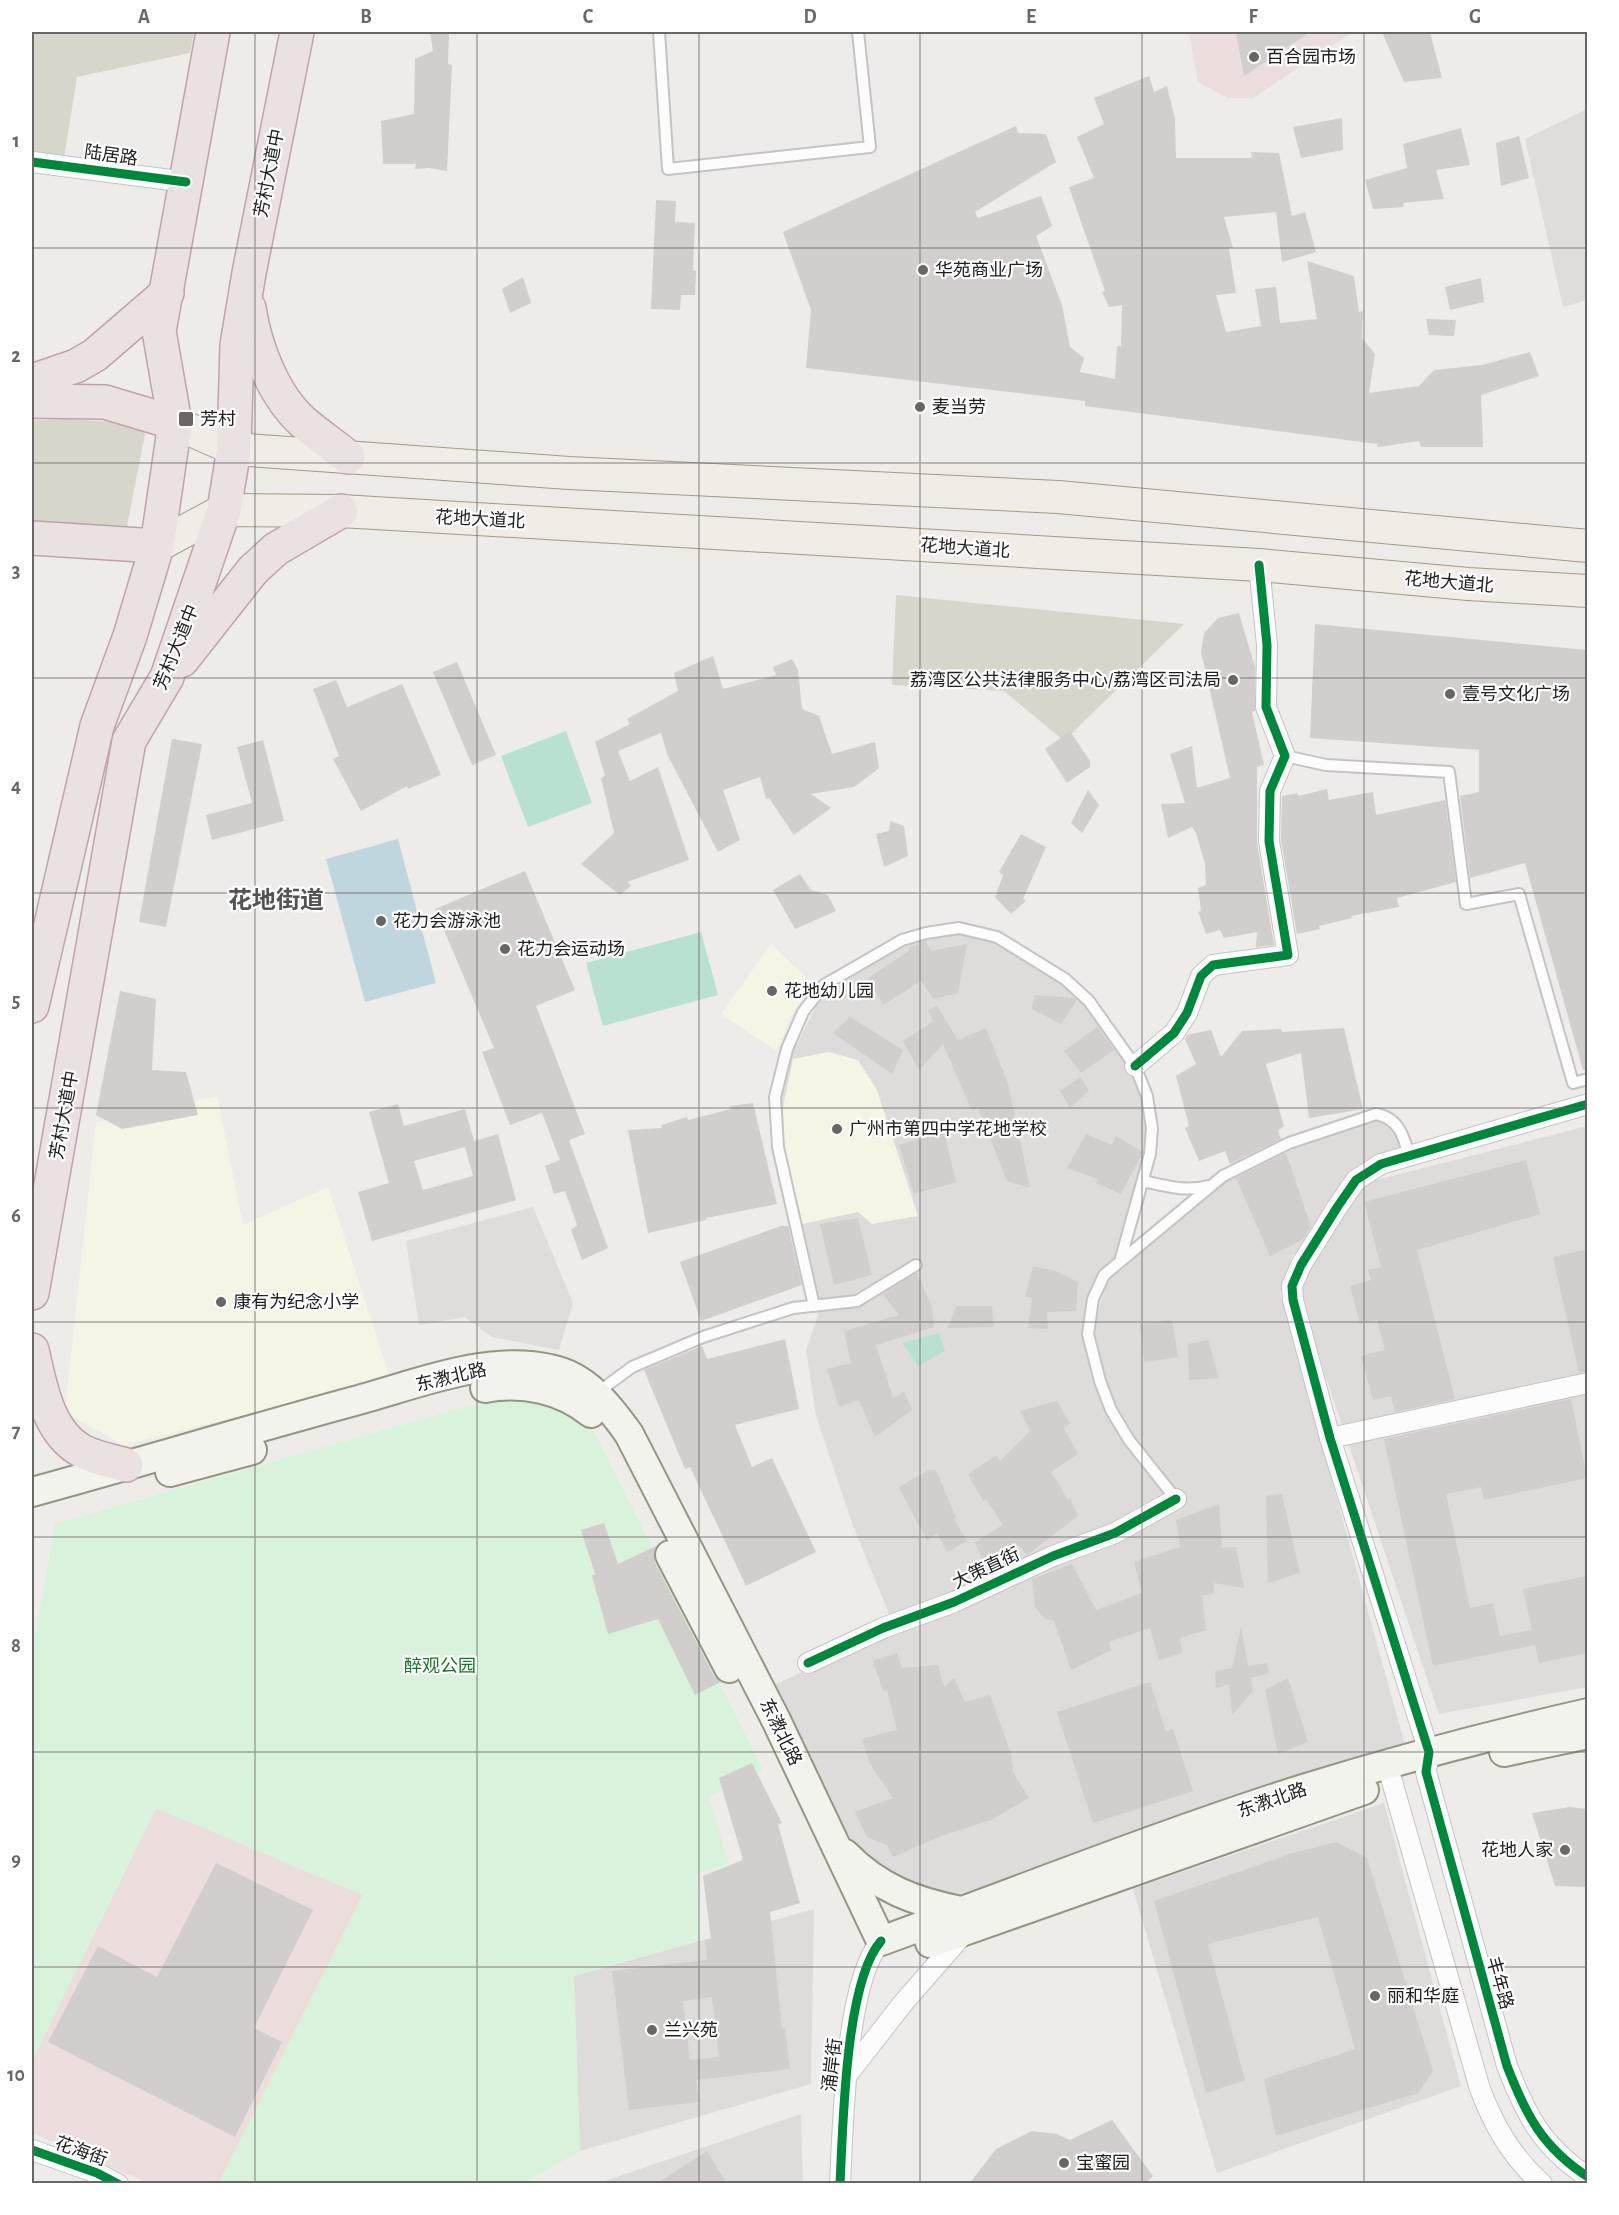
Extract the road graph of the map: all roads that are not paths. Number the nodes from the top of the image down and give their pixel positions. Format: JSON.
{"nodes":[{"id":1,"x":213,"y":32,"type":"edge"},
{"id":2,"x":297,"y":32,"type":"edge"},
{"id":3,"x":658,"y":32,"type":"edge"},
{"id":4,"x":858,"y":32,"type":"edge"},
{"id":5,"x":32,"y":162,"type":"edge"},
{"id":6,"x":186,"y":182,"type":"junction"},
{"id":7,"x":249,"y":273,"type":"junction"},
{"id":8,"x":166,"y":293,"type":"junction"},
{"id":9,"x":32,"y":381,"type":"edge"},
{"id":10,"x":32,"y":401,"type":"edge"},
{"id":11,"x":175,"y":423,"type":"junction"},
{"id":12,"x":234,"y":449,"type":"junction"},
{"id":13,"x":348,"y":457,"type":"junction"},
{"id":14,"x":224,"y":510,"type":"junction"},
{"id":15,"x":341,"y":511,"type":"junction"},
{"id":16,"x":32,"y":538,"type":"edge"},
{"id":17,"x":157,"y":546,"type":"junction"},
{"id":18,"x":1587,"y":546,"type":"edge"},
{"id":19,"x":1259,"y":565,"type":"junction"},
{"id":20,"x":1587,"y":591,"type":"edge"},
{"id":21,"x":167,"y":678,"type":"junction"},
{"id":22,"x":1285,"y":756,"type":"junction"},
{"id":23,"x":32,"y":1006,"type":"edge"},
{"id":24,"x":1135,"y":1066,"type":"junction"},
{"id":25,"x":1587,"y":1079,"type":"edge"},
{"id":26,"x":1587,"y":1104,"type":"edge"},
{"id":27,"x":1409,"y":1156,"type":"junction"},
{"id":28,"x":1143,"y":1181,"type":"junction"},
{"id":29,"x":1213,"y":1184,"type":"junction"},
{"id":30,"x":1121,"y":1258,"type":"junction"},
{"id":31,"x":916,"y":1265,"type":"dead end"},
{"id":32,"x":32,"y":1293,"type":"edge"},
{"id":33,"x":814,"y":1306,"type":"junction"},
{"id":34,"x":32,"y":1350,"type":"edge"},
{"id":35,"x":1587,"y":1383,"type":"edge"},
{"id":36,"x":597,"y":1394,"type":"junction"},
{"id":37,"x":1330,"y":1438,"type":"junction"},
{"id":38,"x":126,"y":1465,"type":"junction"},
{"id":39,"x":32,"y":1492,"type":"edge"},
{"id":40,"x":1176,"y":1499,"type":"joint"},
{"id":41,"x":32,"y":1510,"type":"edge"},
{"id":42,"x":808,"y":1663,"type":"dead end"},
{"id":43,"x":1587,"y":1713,"type":"edge"},
{"id":44,"x":1587,"y":1734,"type":"edge"},
{"id":45,"x":1428,"y":1762,"type":"junction"},
{"id":46,"x":1389,"y":1773,"type":"junction"},
{"id":47,"x":835,"y":1844,"type":"junction"},
{"id":48,"x":964,"y":1920,"type":"junction"},
{"id":49,"x":876,"y":1946,"type":"junction"},
{"id":50,"x":845,"y":2077,"type":"junction"},
{"id":51,"x":32,"y":2150,"type":"edge"},
{"id":52,"x":1587,"y":2177,"type":"edge"},
{"id":53,"x":118,"y":2184,"type":"edge"},
{"id":54,"x":840,"y":2184,"type":"edge"},
{"id":55,"x":1542,"y":2184,"type":"edge"}],
"edges":[{"from":1,"to":6,"type":"highway"},
{"from":2,"to":7,"type":"highway","name":"芳村大道中"},
{"from":3,"to":4,"type":"lane"},
{"from":5,"to":6,"type":"street","name":"陆居路"},
{"from":6,"to":8,"type":"highway"},
{"from":7,"to":12,"type":"highway","name":"芳村大道中"},
{"from":7,"to":13,"type":"highway"},
{"from":8,"to":9,"type":"highway"},
{"from":8,"to":11,"type":"highway"},
{"from":10,"to":11,"type":"highway"},
{"from":11,"to":12,"type":"main road"},
{"from":11,"to":17,"type":"highway"},
{"from":12,"to":13,"type":"main road"},
{"from":12,"to":14,"type":"highway","name":"芳村大道中"},
{"from":13,"to":18,"type":"main road"},
{"from":14,"to":15,"type":"main road","name":"花地大道北"},
{"from":14,"to":17,"type":"main road"},
{"from":14,"to":21,"type":"highway","name":"芳村大道中"},
{"from":15,"to":19,"type":"main road","name":"花地大道北"},
{"from":15,"to":21,"type":"highway"},
{"from":16,"to":17,"type":"highway"},
{"from":17,"to":23,"type":"highway"},
{"from":19,"to":20,"type":"main road","name":"花地大道北"},
{"from":19,"to":22,"type":"street"},
{"from":21,"to":32,"type":"highway","name":"芳村大道中"},
{"from":22,"to":24,"type":"street"},
{"from":22,"to":25,"type":"lane"},
{"from":24,"to":28,"type":"lane"},
{"from":24,"to":33,"type":"lane"},
{"from":26,"to":27,"type":"street","name":"丰年路"},
{"from":27,"to":29,"type":"lane"},
{"from":27,"to":37,"type":"street","name":"丰年路"},
{"from":28,"to":29,"type":"lane"},
{"from":28,"to":30,"type":"lane"},
{"from":29,"to":30,"type":"lane"},
{"from":30,"to":40,"type":"lane"},
{"from":31,"to":33,"type":"lane"},
{"from":33,"to":36,"type":"lane"},
{"from":34,"to":38,"type":"highway"},
{"from":35,"to":37,"type":"street"},
{"from":36,"to":38,"type":"main road","name":"东漖北路"},
{"from":36,"to":47,"type":"main road","name":"东漖北路"},
{"from":37,"to":45,"type":"street","name":"丰年路"},
{"from":38,"to":39,"type":"main road","name":"东漖北路"},
{"from":40,"to":42,"type":"street","name":"大策直街"},
{"from":41,"to":49,"type":"main road","name":"东漖北路"},
{"from":43,"to":45,"type":"main road","name":"东漖北路"},
{"from":44,"to":45,"type":"main road","name":"东漖北路"},
{"from":45,"to":46,"type":"main road","name":"东漖北路"},
{"from":45,"to":52,"type":"street","name":"丰年路"},
{"from":46,"to":48,"type":"main road","name":"东漖北路"},
{"from":46,"to":55,"type":"street"},
{"from":47,"to":48,"type":"main road"},
{"from":47,"to":49,"type":"main road","name":"东漖北路"},
{"from":48,"to":49,"type":"main road","name":"东漖北路"},
{"from":48,"to":50,"type":"street"},
{"from":49,"to":50,"type":"street","name":"涌岸街"},
{"from":50,"to":54,"type":"street","name":"涌岸街"},
{"from":51,"to":53,"type":"street","name":"花海街"}]}
